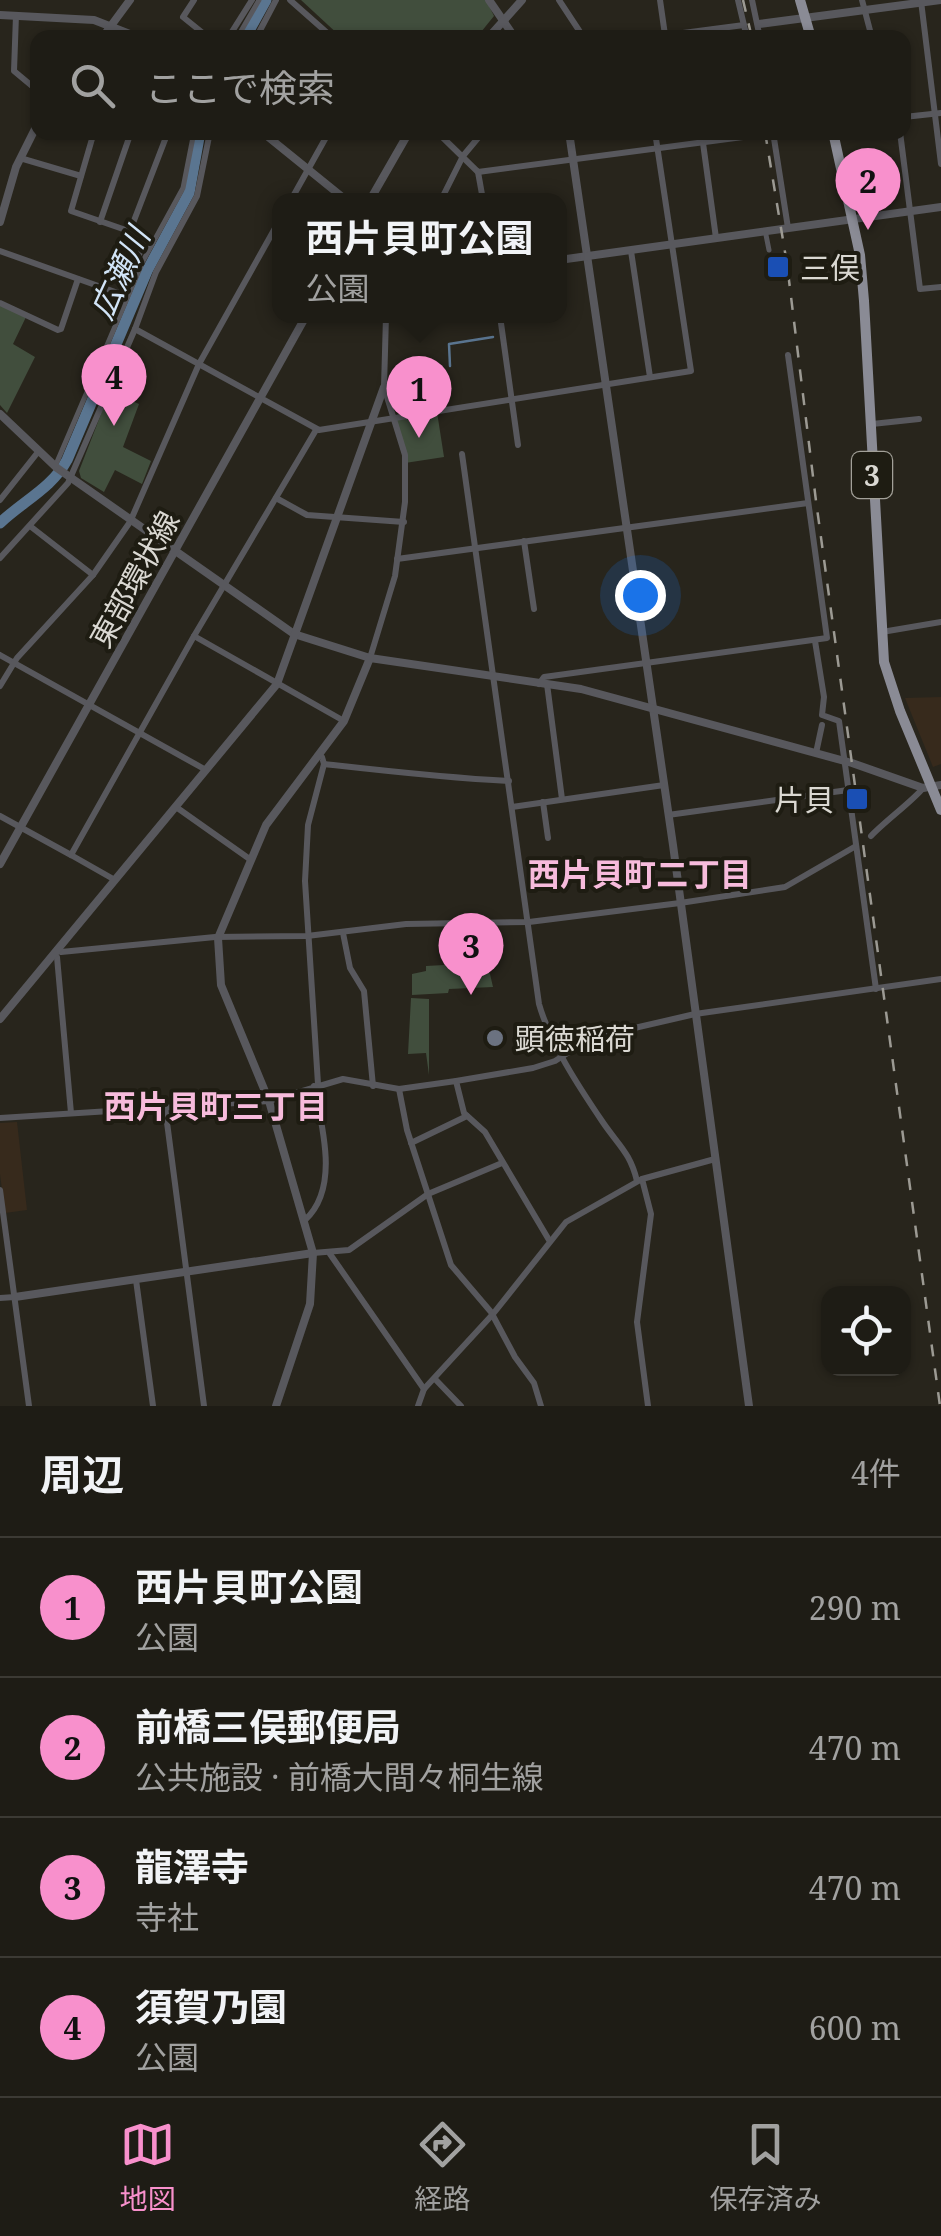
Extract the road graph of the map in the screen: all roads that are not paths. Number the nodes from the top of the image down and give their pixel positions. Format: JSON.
{"nodes":[{"id":1,"x":16,"y":0,"type":"edge"},
{"id":2,"x":130,"y":0,"type":"edge"},
{"id":3,"x":194,"y":0,"type":"edge"},
{"id":4,"x":255,"y":0,"type":"edge"},
{"id":5,"x":276,"y":0,"type":"edge"},
{"id":6,"x":290,"y":0,"type":"edge"},
{"id":7,"x":490,"y":0,"type":"edge"},
{"id":8,"x":522,"y":0,"type":"edge"},
{"id":9,"x":559,"y":0,"type":"edge"},
{"id":10,"x":660,"y":0,"type":"edge"},
{"id":11,"x":738,"y":0,"type":"edge"},
{"id":12,"x":752,"y":0,"type":"edge"},
{"id":13,"x":800,"y":0,"type":"edge"},
{"id":14,"x":941,"y":0,"type":"edge"},
{"id":15,"x":921,"y":1,"type":"edge"},
{"id":16,"x":863,"y":5,"type":"edge"},
{"id":17,"x":0,"y":15,"type":"edge"},
{"id":18,"x":16,"y":15,"type":"junction"},
{"id":19,"x":805,"y":17,"type":"junction"},
{"id":20,"x":503,"y":21,"type":"junction"},
{"id":21,"x":111,"y":24,"type":"junction"},
{"id":22,"x":759,"y":24,"type":"junction"},
{"id":23,"x":744,"y":25,"type":"junction"},
{"id":24,"x":107,"y":30,"type":"edge"},
{"id":25,"x":123,"y":30,"type":"edge"},
{"id":26,"x":199,"y":30,"type":"edge"},
{"id":27,"x":234,"y":30,"type":"edge"},
{"id":28,"x":241,"y":30,"type":"edge"},
{"id":29,"x":260,"y":30,"type":"edge"},
{"id":30,"x":317,"y":30,"type":"edge"},
{"id":31,"x":495,"y":30,"type":"edge"},
{"id":32,"x":509,"y":30,"type":"edge"},
{"id":33,"x":579,"y":30,"type":"edge"},
{"id":34,"x":664,"y":30,"type":"edge"},
{"id":35,"x":704,"y":30,"type":"edge"},
{"id":36,"x":745,"y":30,"type":"edge"},
{"id":37,"x":759,"y":30,"type":"edge"},
{"id":38,"x":808,"y":30,"type":"edge"},
{"id":39,"x":870,"y":30,"type":"edge"},
{"id":40,"x":0,"y":70,"type":"edge"},
{"id":41,"x":14,"y":72,"type":"junction"},
{"id":42,"x":30,"y":85,"type":"edge"},
{"id":43,"x":938,"y":113,"type":"edge"},
{"id":44,"x":911,"y":116,"type":"edge"},
{"id":45,"x":30,"y":139,"type":"edge"},
{"id":46,"x":92,"y":140,"type":"edge"},
{"id":47,"x":128,"y":140,"type":"edge"},
{"id":48,"x":165,"y":140,"type":"edge"},
{"id":49,"x":190,"y":140,"type":"edge"},
{"id":50,"x":208,"y":140,"type":"edge"},
{"id":51,"x":272,"y":140,"type":"edge"},
{"id":52,"x":324,"y":140,"type":"edge"},
{"id":53,"x":404,"y":140,"type":"edge"},
{"id":54,"x":445,"y":140,"type":"edge"},
{"id":55,"x":476,"y":140,"type":"edge"},
{"id":56,"x":570,"y":140,"type":"edge"},
{"id":57,"x":656,"y":140,"type":"edge"},
{"id":58,"x":724,"y":140,"type":"edge"},
{"id":59,"x":774,"y":140,"type":"edge"},
{"id":60,"x":835,"y":140,"type":"edge"},
{"id":61,"x":901,"y":140,"type":"edge"},
{"id":62,"x":703,"y":143,"type":"junction"},
{"id":63,"x":658,"y":150,"type":"junction"},
{"id":64,"x":463,"y":156,"type":"junction"},
{"id":65,"x":20,"y":158,"type":"junction"},
{"id":66,"x":574,"y":159,"type":"junction"},
{"id":67,"x":941,"y":164,"type":"edge"},
{"id":68,"x":307,"y":171,"type":"junction"},
{"id":69,"x":478,"y":172,"type":"junction"},
{"id":70,"x":81,"y":176,"type":"junction"},
{"id":71,"x":294,"y":193,"type":"edge"},
{"id":72,"x":337,"y":193,"type":"edge"},
{"id":73,"x":374,"y":193,"type":"edge"},
{"id":74,"x":444,"y":193,"type":"edge"},
{"id":75,"x":482,"y":193,"type":"edge"},
{"id":76,"x":2,"y":204,"type":"edge"},
{"id":77,"x":941,"y":207,"type":"edge"},
{"id":78,"x":910,"y":212,"type":"junction"},
{"id":79,"x":850,"y":220,"type":"junction"},
{"id":80,"x":0,"y":222,"type":"edge"},
{"id":81,"x":100,"y":222,"type":"junction"},
{"id":82,"x":788,"y":228,"type":"junction"},
{"id":83,"x":130,"y":231,"type":"junction"},
{"id":84,"x":272,"y":234,"type":"edge"},
{"id":85,"x":766,"y":235,"type":"dead end"},
{"id":86,"x":716,"y":238,"type":"junction"},
{"id":87,"x":672,"y":245,"type":"junction"},
{"id":88,"x":768,"y":250,"type":"dead end"},
{"id":89,"x":631,"y":251,"type":"junction"},
{"id":90,"x":0,"y":252,"type":"edge"},
{"id":91,"x":587,"y":256,"type":"junction"},
{"id":92,"x":567,"y":259,"type":"edge"},
{"id":93,"x":78,"y":278,"type":"junction"},
{"id":94,"x":941,"y":287,"type":"edge"},
{"id":95,"x":0,"y":302,"type":"edge"},
{"id":96,"x":302,"y":323,"type":"edge"},
{"id":97,"x":386,"y":323,"type":"edge"},
{"id":98,"x":501,"y":323,"type":"edge"},
{"id":99,"x":135,"y":328,"type":"junction"},
{"id":100,"x":788,"y":355,"type":"dead end"},
{"id":101,"x":199,"y":364,"type":"junction"},
{"id":102,"x":650,"y":377,"type":"junction"},
{"id":103,"x":606,"y":384,"type":"junction"},
{"id":104,"x":384,"y":387,"type":"junction"},
{"id":105,"x":260,"y":398,"type":"junction"},
{"id":106,"x":511,"y":399,"type":"junction"},
{"id":107,"x":1,"y":416,"type":"edge"},
{"id":108,"x":392,"y":419,"type":"junction"},
{"id":109,"x":919,"y":420,"type":"dead end"},
{"id":110,"x":372,"y":421,"type":"junction"},
{"id":111,"x":870,"y":424,"type":"junction"},
{"id":112,"x":316,"y":430,"type":"junction"},
{"id":113,"x":518,"y":445,"type":"dead end"},
{"id":114,"x":38,"y":452,"type":"junction"},
{"id":115,"x":462,"y":454,"type":"dead end"},
{"id":116,"x":62,"y":471,"type":"junction"},
{"id":117,"x":276,"y":498,"type":"junction"},
{"id":118,"x":0,"y":500,"type":"edge"},
{"id":119,"x":808,"y":502,"type":"junction"},
{"id":120,"x":337,"y":517,"type":"junction"},
{"id":121,"x":130,"y":522,"type":"junction"},
{"id":122,"x":404,"y":522,"type":"junction"},
{"id":123,"x":30,"y":526,"type":"junction"},
{"id":124,"x":628,"y":527,"type":"junction"},
{"id":125,"x":524,"y":542,"type":"junction"},
{"id":126,"x":475,"y":548,"type":"junction"},
{"id":127,"x":175,"y":551,"type":"junction"},
{"id":128,"x":0,"y":558,"type":"edge"},
{"id":129,"x":397,"y":559,"type":"junction"},
{"id":130,"x":94,"y":575,"type":"junction"},
{"id":131,"x":224,"y":585,"type":"junction"},
{"id":132,"x":534,"y":609,"type":"dead end"},
{"id":133,"x":941,"y":622,"type":"edge"},
{"id":134,"x":881,"y":632,"type":"junction"},
{"id":135,"x":294,"y":634,"type":"junction"},
{"id":136,"x":194,"y":636,"type":"junction"},
{"id":137,"x":815,"y":640,"type":"junction"},
{"id":138,"x":0,"y":655,"type":"edge"},
{"id":139,"x":370,"y":658,"type":"junction"},
{"id":140,"x":13,"y":662,"type":"junction"},
{"id":141,"x":647,"y":664,"type":"junction"},
{"id":142,"x":495,"y":677,"type":"junction"},
{"id":143,"x":277,"y":684,"type":"junction"},
{"id":144,"x":543,"y":684,"type":"junction"},
{"id":145,"x":0,"y":686,"type":"edge"},
{"id":146,"x":89,"y":705,"type":"junction"},
{"id":147,"x":653,"y":708,"type":"junction"},
{"id":148,"x":344,"y":721,"type":"junction"},
{"id":149,"x":822,"y":725,"type":"dead end"},
{"id":150,"x":140,"y":734,"type":"junction"},
{"id":151,"x":816,"y":754,"type":"junction"},
{"id":152,"x":317,"y":756,"type":"junction"},
{"id":153,"x":844,"y":761,"type":"junction"},
{"id":154,"x":324,"y":764,"type":"junction"},
{"id":155,"x":206,"y":770,"type":"junction"},
{"id":156,"x":508,"y":781,"type":"junction"},
{"id":157,"x":664,"y":786,"type":"junction"},
{"id":158,"x":932,"y":787,"type":"edge"},
{"id":159,"x":848,"y":790,"type":"junction"},
{"id":160,"x":562,"y":799,"type":"junction"},
{"id":161,"x":543,"y":802,"type":"junction"},
{"id":162,"x":512,"y":806,"type":"junction"},
{"id":163,"x":176,"y":807,"type":"junction"},
{"id":164,"x":941,"y":810,"type":"edge"},
{"id":165,"x":668,"y":815,"type":"junction"},
{"id":166,"x":0,"y":816,"type":"edge"},
{"id":167,"x":20,"y":828,"type":"junction"},
{"id":168,"x":529,"y":836,"type":"dead end"},
{"id":169,"x":871,"y":836,"type":"dead end"},
{"id":170,"x":516,"y":838,"type":"junction"},
{"id":171,"x":548,"y":838,"type":"dead end"},
{"id":172,"x":856,"y":846,"type":"junction"},
{"id":173,"x":71,"y":856,"type":"junction"},
{"id":174,"x":251,"y":860,"type":"junction"},
{"id":175,"x":0,"y":864,"type":"edge"},
{"id":176,"x":115,"y":880,"type":"junction"},
{"id":177,"x":680,"y":902,"type":"junction"},
{"id":178,"x":529,"y":922,"type":"junction"},
{"id":179,"x":343,"y":933,"type":"junction"},
{"id":180,"x":307,"y":936,"type":"junction"},
{"id":181,"x":218,"y":938,"type":"junction"},
{"id":182,"x":56,"y":951,"type":"junction"},
{"id":183,"x":941,"y":980,"type":"edge"},
{"id":184,"x":876,"y":989,"type":"junction"},
{"id":185,"x":696,"y":1014,"type":"junction"},
{"id":186,"x":0,"y":1019,"type":"edge"},
{"id":187,"x":563,"y":1056,"type":"junction"},
{"id":188,"x":456,"y":1081,"type":"junction"},
{"id":189,"x":316,"y":1085,"type":"junction"},
{"id":190,"x":374,"y":1086,"type":"junction"},
{"id":191,"x":399,"y":1089,"type":"junction"},
{"id":192,"x":269,"y":1101,"type":"junction"},
{"id":193,"x":164,"y":1107,"type":"junction"},
{"id":194,"x":71,"y":1113,"type":"junction"},
{"id":195,"x":467,"y":1116,"type":"junction"},
{"id":196,"x":0,"y":1118,"type":"edge"},
{"id":197,"x":411,"y":1142,"type":"junction"},
{"id":198,"x":715,"y":1159,"type":"junction"},
{"id":199,"x":502,"y":1163,"type":"junction"},
{"id":200,"x":640,"y":1180,"type":"junction"},
{"id":201,"x":0,"y":1190,"type":"edge"},
{"id":202,"x":428,"y":1194,"type":"junction"},
{"id":203,"x":306,"y":1220,"type":"junction"},
{"id":204,"x":548,"y":1240,"type":"junction"},
{"id":205,"x":313,"y":1252,"type":"junction"},
{"id":206,"x":330,"y":1254,"type":"junction"},
{"id":207,"x":186,"y":1273,"type":"junction"},
{"id":208,"x":136,"y":1280,"type":"junction"},
{"id":209,"x":14,"y":1297,"type":"junction"},
{"id":210,"x":0,"y":1298,"type":"edge"},
{"id":211,"x":493,"y":1314,"type":"junction"},
{"id":212,"x":434,"y":1379,"type":"junction"},
{"id":213,"x":424,"y":1388,"type":"junction"},
{"id":214,"x":29,"y":1406,"type":"edge"},
{"id":215,"x":153,"y":1406,"type":"edge"},
{"id":216,"x":204,"y":1406,"type":"edge"},
{"id":217,"x":276,"y":1406,"type":"edge"},
{"id":218,"x":418,"y":1406,"type":"edge"},
{"id":219,"x":461,"y":1406,"type":"edge"},
{"id":220,"x":541,"y":1406,"type":"edge"},
{"id":221,"x":648,"y":1406,"type":"edge"},
{"id":222,"x":750,"y":1406,"type":"edge"}],
"edges":[{"from":1,"to":18,"type":"street"},
{"from":2,"to":21,"type":"street"},
{"from":3,"to":26,"type":"street"},
{"from":4,"to":27,"type":"street"},
{"from":4,"to":28,"type":"street"},
{"from":5,"to":29,"type":"street"},
{"from":6,"to":30,"type":"street"},
{"from":7,"to":20,"type":"street"},
{"from":8,"to":20,"type":"street"},
{"from":9,"to":33,"type":"street"},
{"from":10,"to":34,"type":"street"},
{"from":11,"to":23,"type":"street"},
{"from":12,"to":22,"type":"street"},
{"from":13,"to":19,"type":"main road"},
{"from":14,"to":15,"type":"street"},
{"from":15,"to":16,"type":"street"},
{"from":15,"to":43,"type":"street"},
{"from":16,"to":19,"type":"street"},
{"from":16,"to":39,"type":"street"},
{"from":17,"to":18,"type":"street"},
{"from":18,"to":21,"type":"street"},
{"from":18,"to":41,"type":"street"},
{"from":19,"to":22,"type":"street"},
{"from":19,"to":38,"type":"main road"},
{"from":20,"to":31,"type":"street"},
{"from":20,"to":32,"type":"street"},
{"from":21,"to":24,"type":"street"},
{"from":21,"to":25,"type":"street"},
{"from":22,"to":37,"type":"street"},
{"from":23,"to":35,"type":"street"},
{"from":23,"to":36,"type":"street"},
{"from":40,"to":41,"type":"street"},
{"from":41,"to":42,"type":"street"},
{"from":43,"to":44,"type":"street"},
{"from":43,"to":67,"type":"street"},
{"from":45,"to":65,"type":"street"},
{"from":46,"to":70,"type":"street"},
{"from":47,"to":81,"type":"street"},
{"from":48,"to":83,"type":"street"},
{"from":49,"to":116,"type":"street"},
{"from":50,"to":99,"type":"street"},
{"from":51,"to":68,"type":"street"},
{"from":52,"to":68,"type":"street"},
{"from":53,"to":73,"type":"street"},
{"from":54,"to":64,"type":"street"},
{"from":55,"to":64,"type":"street"},
{"from":56,"to":66,"type":"street"},
{"from":57,"to":63,"type":"street"},
{"from":58,"to":62,"type":"street"},
{"from":59,"to":82,"type":"street"},
{"from":60,"to":79,"type":"main road","number":"3"},
{"from":61,"to":78,"type":"street"},
{"from":62,"to":63,"type":"street"},
{"from":62,"to":86,"type":"street"},
{"from":63,"to":66,"type":"street"},
{"from":63,"to":87,"type":"street"},
{"from":64,"to":69,"type":"street"},
{"from":64,"to":74,"type":"street"},
{"from":65,"to":70,"type":"street"},
{"from":65,"to":76,"type":"street"},
{"from":66,"to":69,"type":"street"},
{"from":66,"to":91,"type":"street"},
{"from":68,"to":71,"type":"street"},
{"from":68,"to":72,"type":"street"},
{"from":69,"to":75,"type":"street"},
{"from":70,"to":81,"type":"street"},
{"from":76,"to":80,"type":"street"},
{"from":77,"to":78,"type":"street"},
{"from":78,"to":79,"type":"street"},
{"from":78,"to":94,"type":"street"},
{"from":79,"to":82,"type":"street"},
{"from":79,"to":111,"type":"main road","number":"3"},
{"from":81,"to":83,"type":"street"},
{"from":82,"to":86,"type":"street"},
{"from":83,"to":93,"type":"street"},
{"from":84,"to":101,"type":"street"},
{"from":85,"to":88,"type":"street"},
{"from":86,"to":87,"type":"street"},
{"from":87,"to":89,"type":"street"},
{"from":87,"to":102,"type":"street"},
{"from":89,"to":91,"type":"street"},
{"from":89,"to":102,"type":"street"},
{"from":90,"to":93,"type":"street"},
{"from":91,"to":92,"type":"street"},
{"from":91,"to":103,"type":"street"},
{"from":93,"to":95,"type":"street"},
{"from":96,"to":105,"type":"street","name":"東部環状線"},
{"from":97,"to":104,"type":"street"},
{"from":98,"to":106,"type":"street"},
{"from":99,"to":101,"type":"street"},
{"from":99,"to":116,"type":"street"},
{"from":100,"to":119,"type":"street"},
{"from":101,"to":105,"type":"street"},
{"from":101,"to":121,"type":"street"},
{"from":102,"to":103,"type":"street"},
{"from":103,"to":106,"type":"street"},
{"from":103,"to":124,"type":"street"},
{"from":104,"to":108,"type":"street"},
{"from":104,"to":110,"type":"street"},
{"from":105,"to":112,"type":"street"},
{"from":105,"to":127,"type":"street","name":"東部環状線"},
{"from":106,"to":108,"type":"street"},
{"from":106,"to":113,"type":"street"},
{"from":107,"to":114,"type":"street"},
{"from":108,"to":110,"type":"street"},
{"from":108,"to":122,"type":"street"},
{"from":109,"to":111,"type":"street"},
{"from":110,"to":112,"type":"street"},
{"from":110,"to":120,"type":"street"},
{"from":111,"to":134,"type":"main road","number":"3"},
{"from":112,"to":117,"type":"street"},
{"from":114,"to":116,"type":"street"},
{"from":114,"to":118,"type":"street"},
{"from":115,"to":126,"type":"street"},
{"from":116,"to":121,"type":"street"},
{"from":116,"to":123,"type":"street"},
{"from":117,"to":120,"type":"street"},
{"from":117,"to":131,"type":"street"},
{"from":119,"to":124,"type":"street"},
{"from":119,"to":137,"type":"street"},
{"from":120,"to":122,"type":"street"},
{"from":120,"to":135,"type":"street"},
{"from":121,"to":127,"type":"street"},
{"from":121,"to":130,"type":"street"},
{"from":122,"to":129,"type":"street"},
{"from":123,"to":128,"type":"street"},
{"from":123,"to":130,"type":"street"},
{"from":124,"to":125,"type":"street"},
{"from":124,"to":141,"type":"street"},
{"from":125,"to":126,"type":"street"},
{"from":125,"to":132,"type":"street"},
{"from":126,"to":129,"type":"street"},
{"from":126,"to":142,"type":"street"},
{"from":127,"to":131,"type":"street"},
{"from":127,"to":146,"type":"street","name":"東部環状線"},
{"from":129,"to":139,"type":"street"},
{"from":130,"to":140,"type":"street"},
{"from":131,"to":135,"type":"street"},
{"from":131,"to":136,"type":"street"},
{"from":133,"to":134,"type":"street"},
{"from":134,"to":158,"type":"main road","number":"3"},
{"from":135,"to":139,"type":"street"},
{"from":135,"to":143,"type":"street"},
{"from":136,"to":143,"type":"street"},
{"from":136,"to":150,"type":"street"},
{"from":137,"to":141,"type":"street"},
{"from":137,"to":153,"type":"street"},
{"from":138,"to":140,"type":"street"},
{"from":139,"to":142,"type":"street"},
{"from":139,"to":148,"type":"street"},
{"from":140,"to":145,"type":"street"},
{"from":140,"to":146,"type":"street"},
{"from":141,"to":144,"type":"street"},
{"from":141,"to":147,"type":"street"},
{"from":142,"to":144,"type":"street"},
{"from":142,"to":156,"type":"street"},
{"from":143,"to":148,"type":"street"},
{"from":143,"to":155,"type":"street"},
{"from":144,"to":147,"type":"street"},
{"from":144,"to":160,"type":"street"},
{"from":146,"to":150,"type":"street"},
{"from":146,"to":167,"type":"street","name":"東部環状線"},
{"from":147,"to":151,"type":"street"},
{"from":147,"to":157,"type":"street"},
{"from":148,"to":152,"type":"street"},
{"from":149,"to":151,"type":"street"},
{"from":150,"to":155,"type":"street"},
{"from":150,"to":173,"type":"street"},
{"from":151,"to":153,"type":"street"},
{"from":152,"to":154,"type":"street"},
{"from":152,"to":174,"type":"street"},
{"from":153,"to":158,"type":"street"},
{"from":153,"to":159,"type":"street"},
{"from":154,"to":156,"type":"street"},
{"from":154,"to":180,"type":"street"},
{"from":155,"to":163,"type":"street"},
{"from":156,"to":162,"type":"street"},
{"from":157,"to":160,"type":"street"},
{"from":157,"to":165,"type":"street"},
{"from":158,"to":164,"type":"main road","number":"3"},
{"from":158,"to":169,"type":"street"},
{"from":159,"to":165,"type":"street"},
{"from":159,"to":172,"type":"street"},
{"from":160,"to":161,"type":"street"},
{"from":161,"to":162,"type":"street"},
{"from":161,"to":171,"type":"street"},
{"from":162,"to":170,"type":"street"},
{"from":163,"to":174,"type":"street"},
{"from":163,"to":176,"type":"street"},
{"from":165,"to":177,"type":"street"},
{"from":166,"to":167,"type":"street"},
{"from":167,"to":173,"type":"street"},
{"from":167,"to":175,"type":"street","name":"東部環状線"},
{"from":168,"to":170,"type":"street"},
{"from":170,"to":178,"type":"street"},
{"from":172,"to":177,"type":"street"},
{"from":172,"to":184,"type":"street"},
{"from":173,"to":176,"type":"street"},
{"from":174,"to":181,"type":"street"},
{"from":176,"to":182,"type":"street"},
{"from":177,"to":178,"type":"street"},
{"from":177,"to":185,"type":"street"},
{"from":178,"to":179,"type":"street"},
{"from":178,"to":187,"type":"street"},
{"from":179,"to":180,"type":"street"},
{"from":179,"to":190,"type":"street"},
{"from":180,"to":181,"type":"street"},
{"from":180,"to":189,"type":"street"},
{"from":181,"to":182,"type":"street"},
{"from":181,"to":192,"type":"street"},
{"from":182,"to":186,"type":"street"},
{"from":182,"to":194,"type":"street"},
{"from":183,"to":184,"type":"street"},
{"from":184,"to":185,"type":"street"},
{"from":185,"to":187,"type":"street"},
{"from":185,"to":198,"type":"street"},
{"from":187,"to":188,"type":"street"},
{"from":187,"to":200,"type":"street"},
{"from":188,"to":191,"type":"street"},
{"from":188,"to":195,"type":"street"},
{"from":189,"to":190,"type":"street"},
{"from":189,"to":192,"type":"street"},
{"from":189,"to":203,"type":"street"},
{"from":190,"to":191,"type":"street"},
{"from":191,"to":197,"type":"street"},
{"from":192,"to":193,"type":"street"},
{"from":192,"to":203,"type":"street"},
{"from":193,"to":194,"type":"street"},
{"from":193,"to":207,"type":"street"},
{"from":194,"to":196,"type":"street"},
{"from":195,"to":197,"type":"street"},
{"from":195,"to":199,"type":"street"},
{"from":197,"to":202,"type":"street"},
{"from":198,"to":200,"type":"street"},
{"from":198,"to":222,"type":"street"},
{"from":199,"to":202,"type":"street"},
{"from":199,"to":204,"type":"street"},
{"from":200,"to":204,"type":"street"},
{"from":200,"to":221,"type":"street"},
{"from":201,"to":209,"type":"street"},
{"from":202,"to":206,"type":"street"},
{"from":202,"to":211,"type":"street"},
{"from":203,"to":205,"type":"street"},
{"from":204,"to":211,"type":"street"},
{"from":205,"to":206,"type":"street"},
{"from":205,"to":207,"type":"street"},
{"from":205,"to":217,"type":"street"},
{"from":206,"to":213,"type":"street"},
{"from":207,"to":208,"type":"street"},
{"from":207,"to":216,"type":"street"},
{"from":208,"to":209,"type":"street"},
{"from":208,"to":215,"type":"street"},
{"from":209,"to":210,"type":"street"},
{"from":209,"to":214,"type":"street"},
{"from":211,"to":212,"type":"street"},
{"from":211,"to":220,"type":"street"},
{"from":212,"to":213,"type":"street"},
{"from":212,"to":219,"type":"street"},
{"from":213,"to":218,"type":"street"}]}
